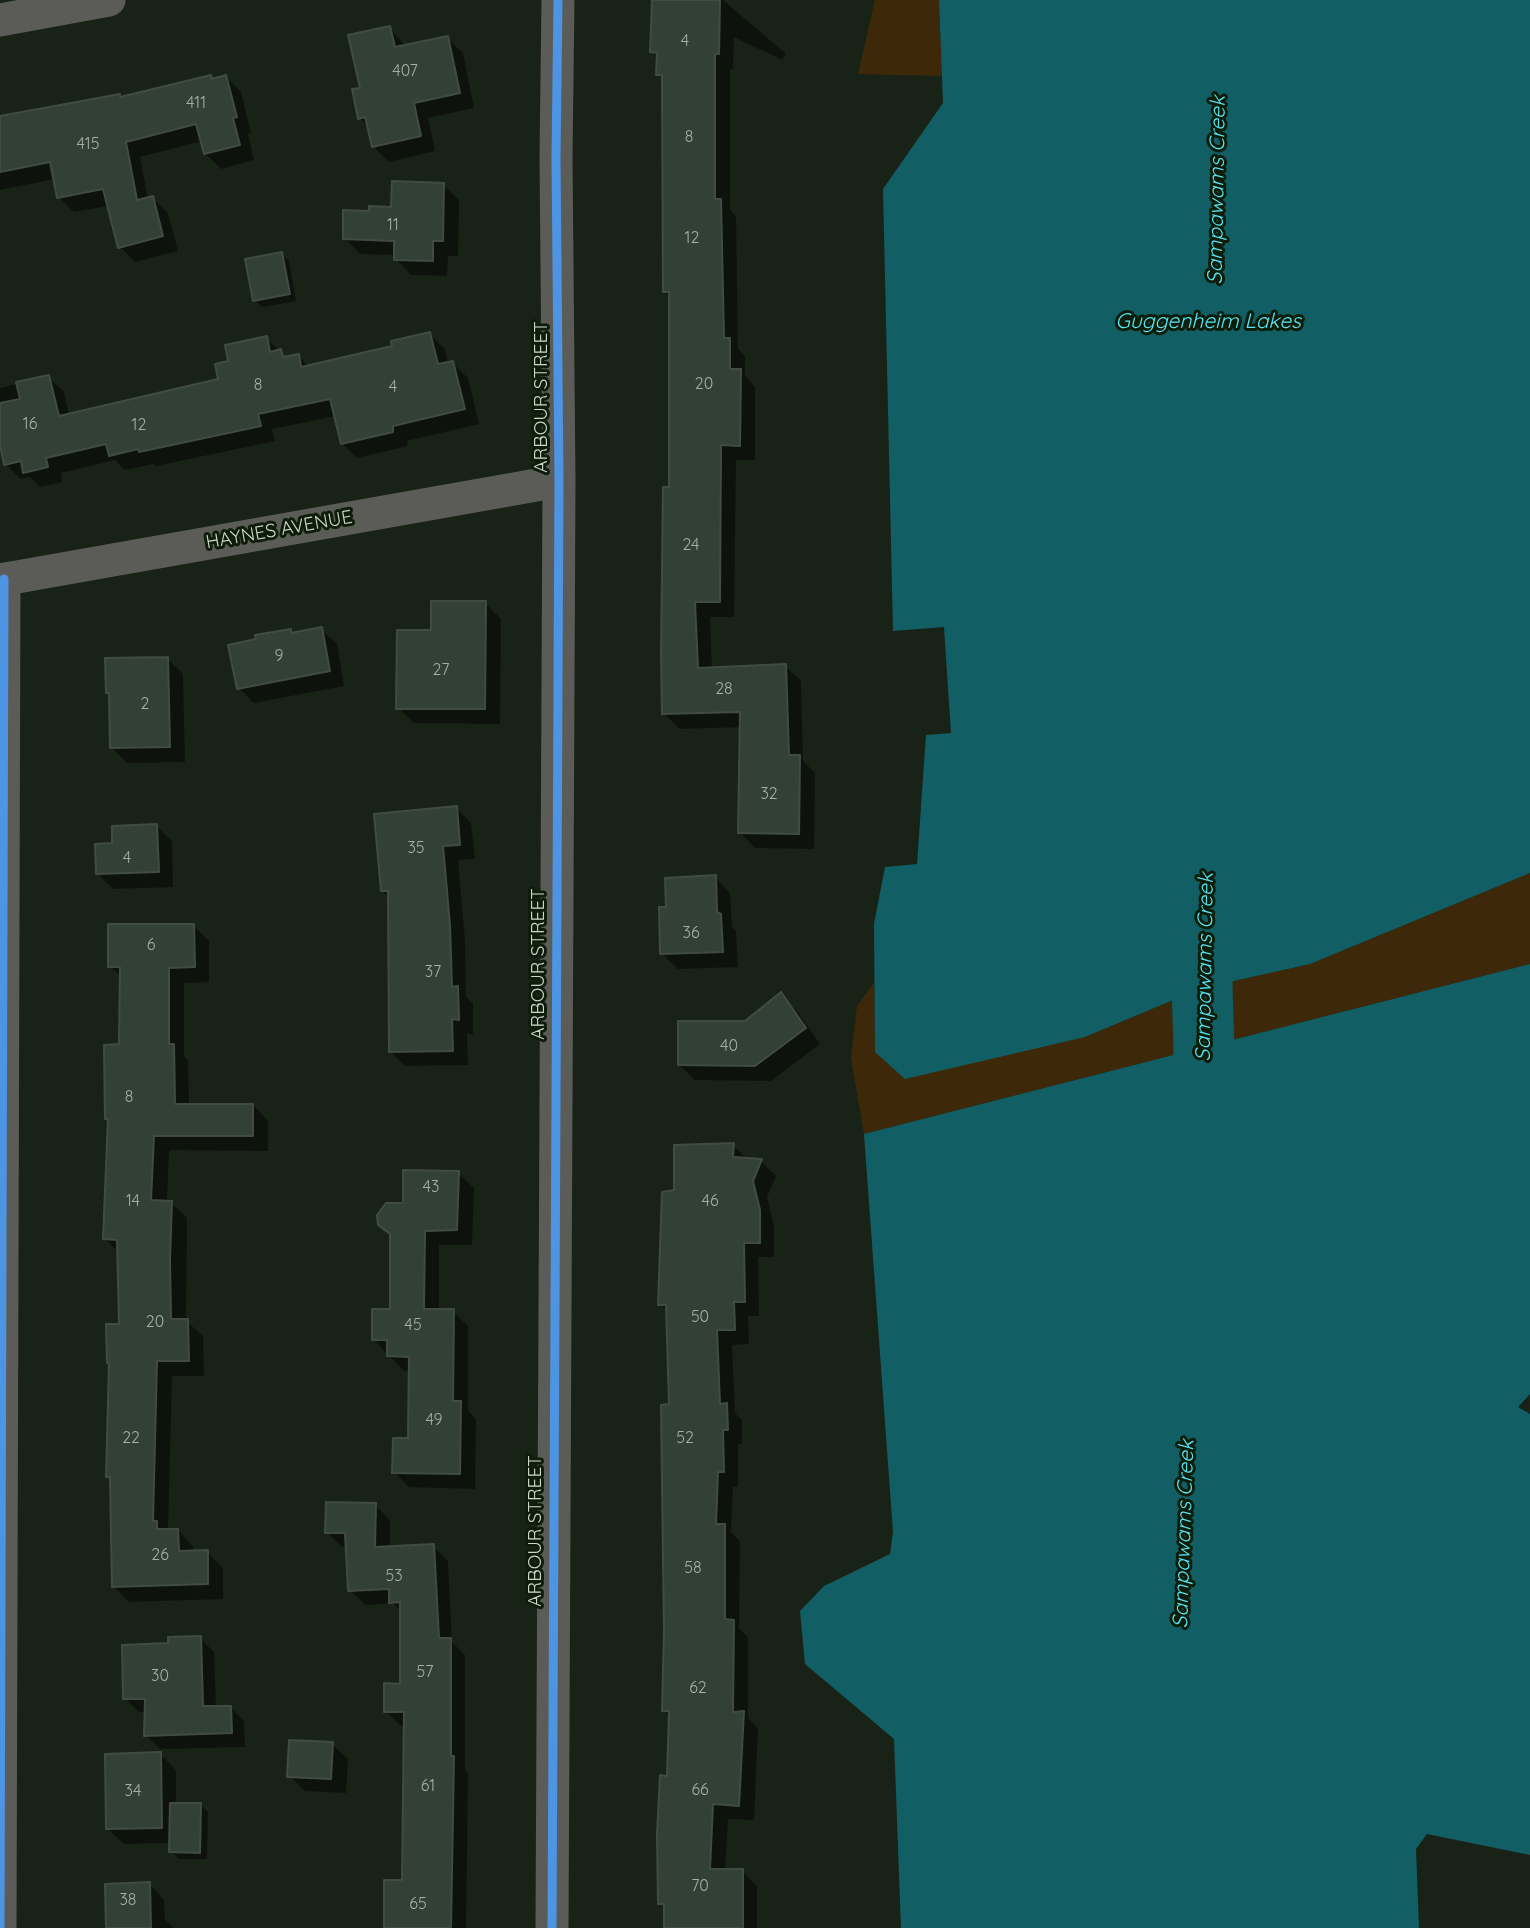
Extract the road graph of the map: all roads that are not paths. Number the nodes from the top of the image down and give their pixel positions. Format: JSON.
{"nodes":[{"id":1,"x":109,"y":0,"type":"edge"},
{"id":2,"x":558,"y":0,"type":"edge"},
{"id":3,"x":0,"y":20,"type":"edge"},
{"id":4,"x":559,"y":481,"type":"junction"},
{"id":5,"x":2,"y":580,"type":"edge"},
{"id":6,"x":0,"y":1928,"type":"edge"},
{"id":7,"x":552,"y":1928,"type":"edge"}],
"edges":[{"from":1,"to":3,"type":"street"},
{"from":2,"to":4,"type":"street","name":"ARBOUR STREET"},
{"from":4,"to":5,"type":"street","name":"HAYNES AVENUE"},
{"from":4,"to":7,"type":"street","name":"ARBOUR STREET"},
{"from":5,"to":6,"type":"street"}]}
